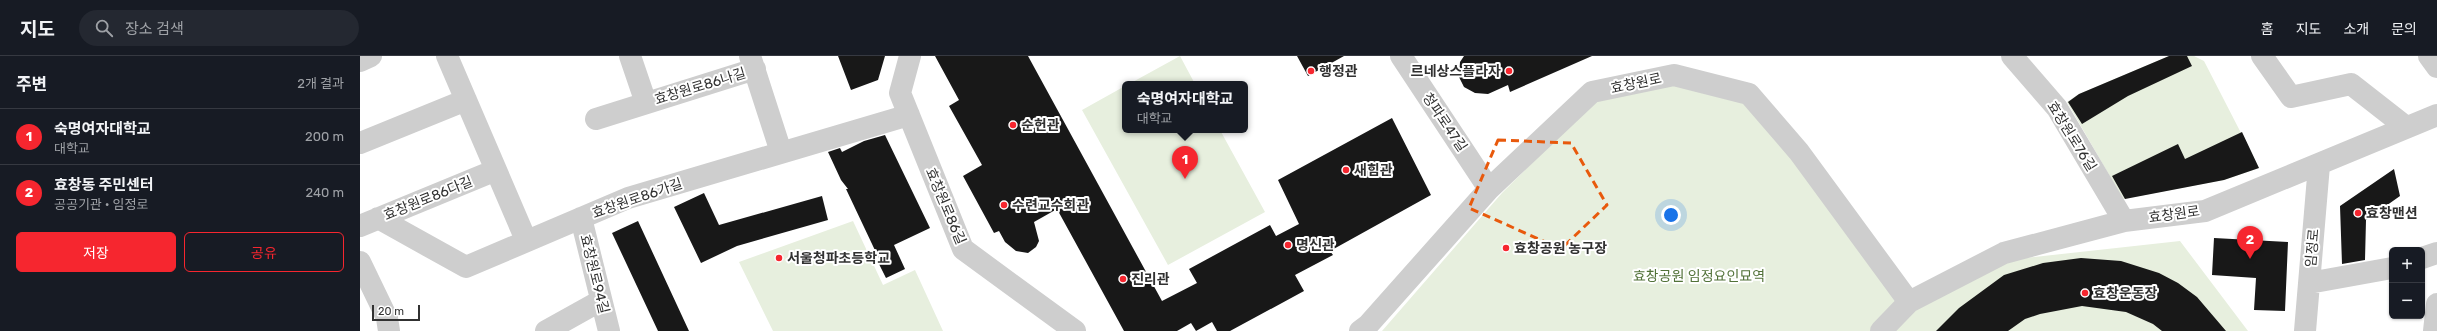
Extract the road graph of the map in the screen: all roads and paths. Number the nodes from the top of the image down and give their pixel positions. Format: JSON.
{"nodes":[{"id":1,"x":371,"y":56,"type":"edge"},
{"id":2,"x":446,"y":56,"type":"edge"},
{"id":3,"x":630,"y":56,"type":"edge"},
{"id":4,"x":910,"y":56,"type":"edge"},
{"id":5,"x":1401,"y":56,"type":"edge"},
{"id":6,"x":2012,"y":56,"type":"edge"},
{"id":7,"x":2262,"y":56,"type":"edge"},
{"id":8,"x":2429,"y":56,"type":"edge"},
{"id":9,"x":360,"y":61,"type":"edge"},
{"id":10,"x":753,"y":63,"type":"edge"},
{"id":11,"x":2437,"y":67,"type":"edge"},
{"id":12,"x":466,"y":100,"type":"junction"},
{"id":13,"x":646,"y":103,"type":"junction"},
{"id":14,"x":909,"y":115,"type":"junction"},
{"id":15,"x":2437,"y":115,"type":"edge"},
{"id":16,"x":596,"y":119,"type":"dead end"},
{"id":17,"x":2406,"y":127,"type":"junction"},
{"id":18,"x":360,"y":143,"type":"edge"},
{"id":19,"x":781,"y":152,"type":"junction"},
{"id":20,"x":2319,"y":165,"type":"junction"},
{"id":21,"x":496,"y":170,"type":"junction"},
{"id":22,"x":1489,"y":189,"type":"junction"},
{"id":23,"x":581,"y":218,"type":"junction"},
{"id":24,"x":2124,"y":221,"type":"junction"},
{"id":25,"x":369,"y":222,"type":"edge"},
{"id":26,"x":526,"y":240,"type":"junction"},
{"id":27,"x":2437,"y":253,"type":"edge"},
{"id":28,"x":2425,"y":257,"type":"edge"},
{"id":29,"x":360,"y":262,"type":"edge"},
{"id":30,"x":2389,"y":269,"type":"edge"},
{"id":31,"x":2309,"y":283,"type":"junction"},
{"id":32,"x":600,"y":301,"type":"junction"},
{"id":33,"x":1909,"y":302,"type":"junction"},
{"id":34,"x":2437,"y":304,"type":"edge"},
{"id":35,"x":389,"y":331,"type":"edge"},
{"id":36,"x":546,"y":331,"type":"edge"},
{"id":37,"x":609,"y":331,"type":"edge"},
{"id":38,"x":1075,"y":331,"type":"edge"},
{"id":39,"x":1360,"y":331,"type":"edge"},
{"id":40,"x":1882,"y":331,"type":"edge"},
{"id":41,"x":2305,"y":331,"type":"edge"},
{"id":42,"x":2434,"y":331,"type":"edge"}],
"edges":[{"from":1,"to":9,"type":"street"},
{"from":2,"to":12,"type":"street"},
{"from":3,"to":13,"type":"street","name":"효창원로86나길"},
{"from":4,"to":14,"type":"street","name":"효창원로86길"},
{"from":5,"to":22,"type":"street","name":"청파로47길"},
{"from":6,"to":24,"type":"street","name":"효창원로76길"},
{"from":7,"to":17,"type":"street"},
{"from":8,"to":11,"type":"street"},
{"from":10,"to":13,"type":"street","name":"효창원로86나길"},
{"from":10,"to":19,"type":"street","name":"효창원로86나길"},
{"from":12,"to":18,"type":"street"},
{"from":12,"to":21,"type":"street"},
{"from":13,"to":16,"type":"street","name":"효창원로86나길"},
{"from":14,"to":19,"type":"street","name":"효창원로86가길"},
{"from":14,"to":38,"type":"street","name":"효창원로86길"},
{"from":15,"to":17,"type":"street","name":"효창원로"},
{"from":17,"to":20,"type":"street","name":"효창원로"},
{"from":19,"to":23,"type":"street","name":"효창원로86가길"},
{"from":20,"to":24,"type":"street","name":"효창원로"},
{"from":20,"to":31,"type":"street","name":"임정로"},
{"from":21,"to":25,"type":"street","name":"효창원로86다길"},
{"from":21,"to":26,"type":"street"},
{"from":22,"to":33,"type":"street","name":"효창원로"},
{"from":22,"to":39,"type":"street","name":"효창원로"},
{"from":23,"to":26,"type":"street","name":"효창원로86가길"},
{"from":23,"to":32,"type":"street","name":"효창원로94길"},
{"from":24,"to":33,"type":"street","name":"효창원로"},
{"from":25,"to":26,"type":"street","name":"효창원로86가길"},
{"from":27,"to":28,"type":"street"},
{"from":29,"to":35,"type":"street"},
{"from":30,"to":31,"type":"street"},
{"from":31,"to":41,"type":"street","name":"임정로"},
{"from":32,"to":36,"type":"street"},
{"from":32,"to":37,"type":"street","name":"효창원로94길"},
{"from":33,"to":40,"type":"street","name":"효창원로"},
{"from":34,"to":42,"type":"street"}]}
